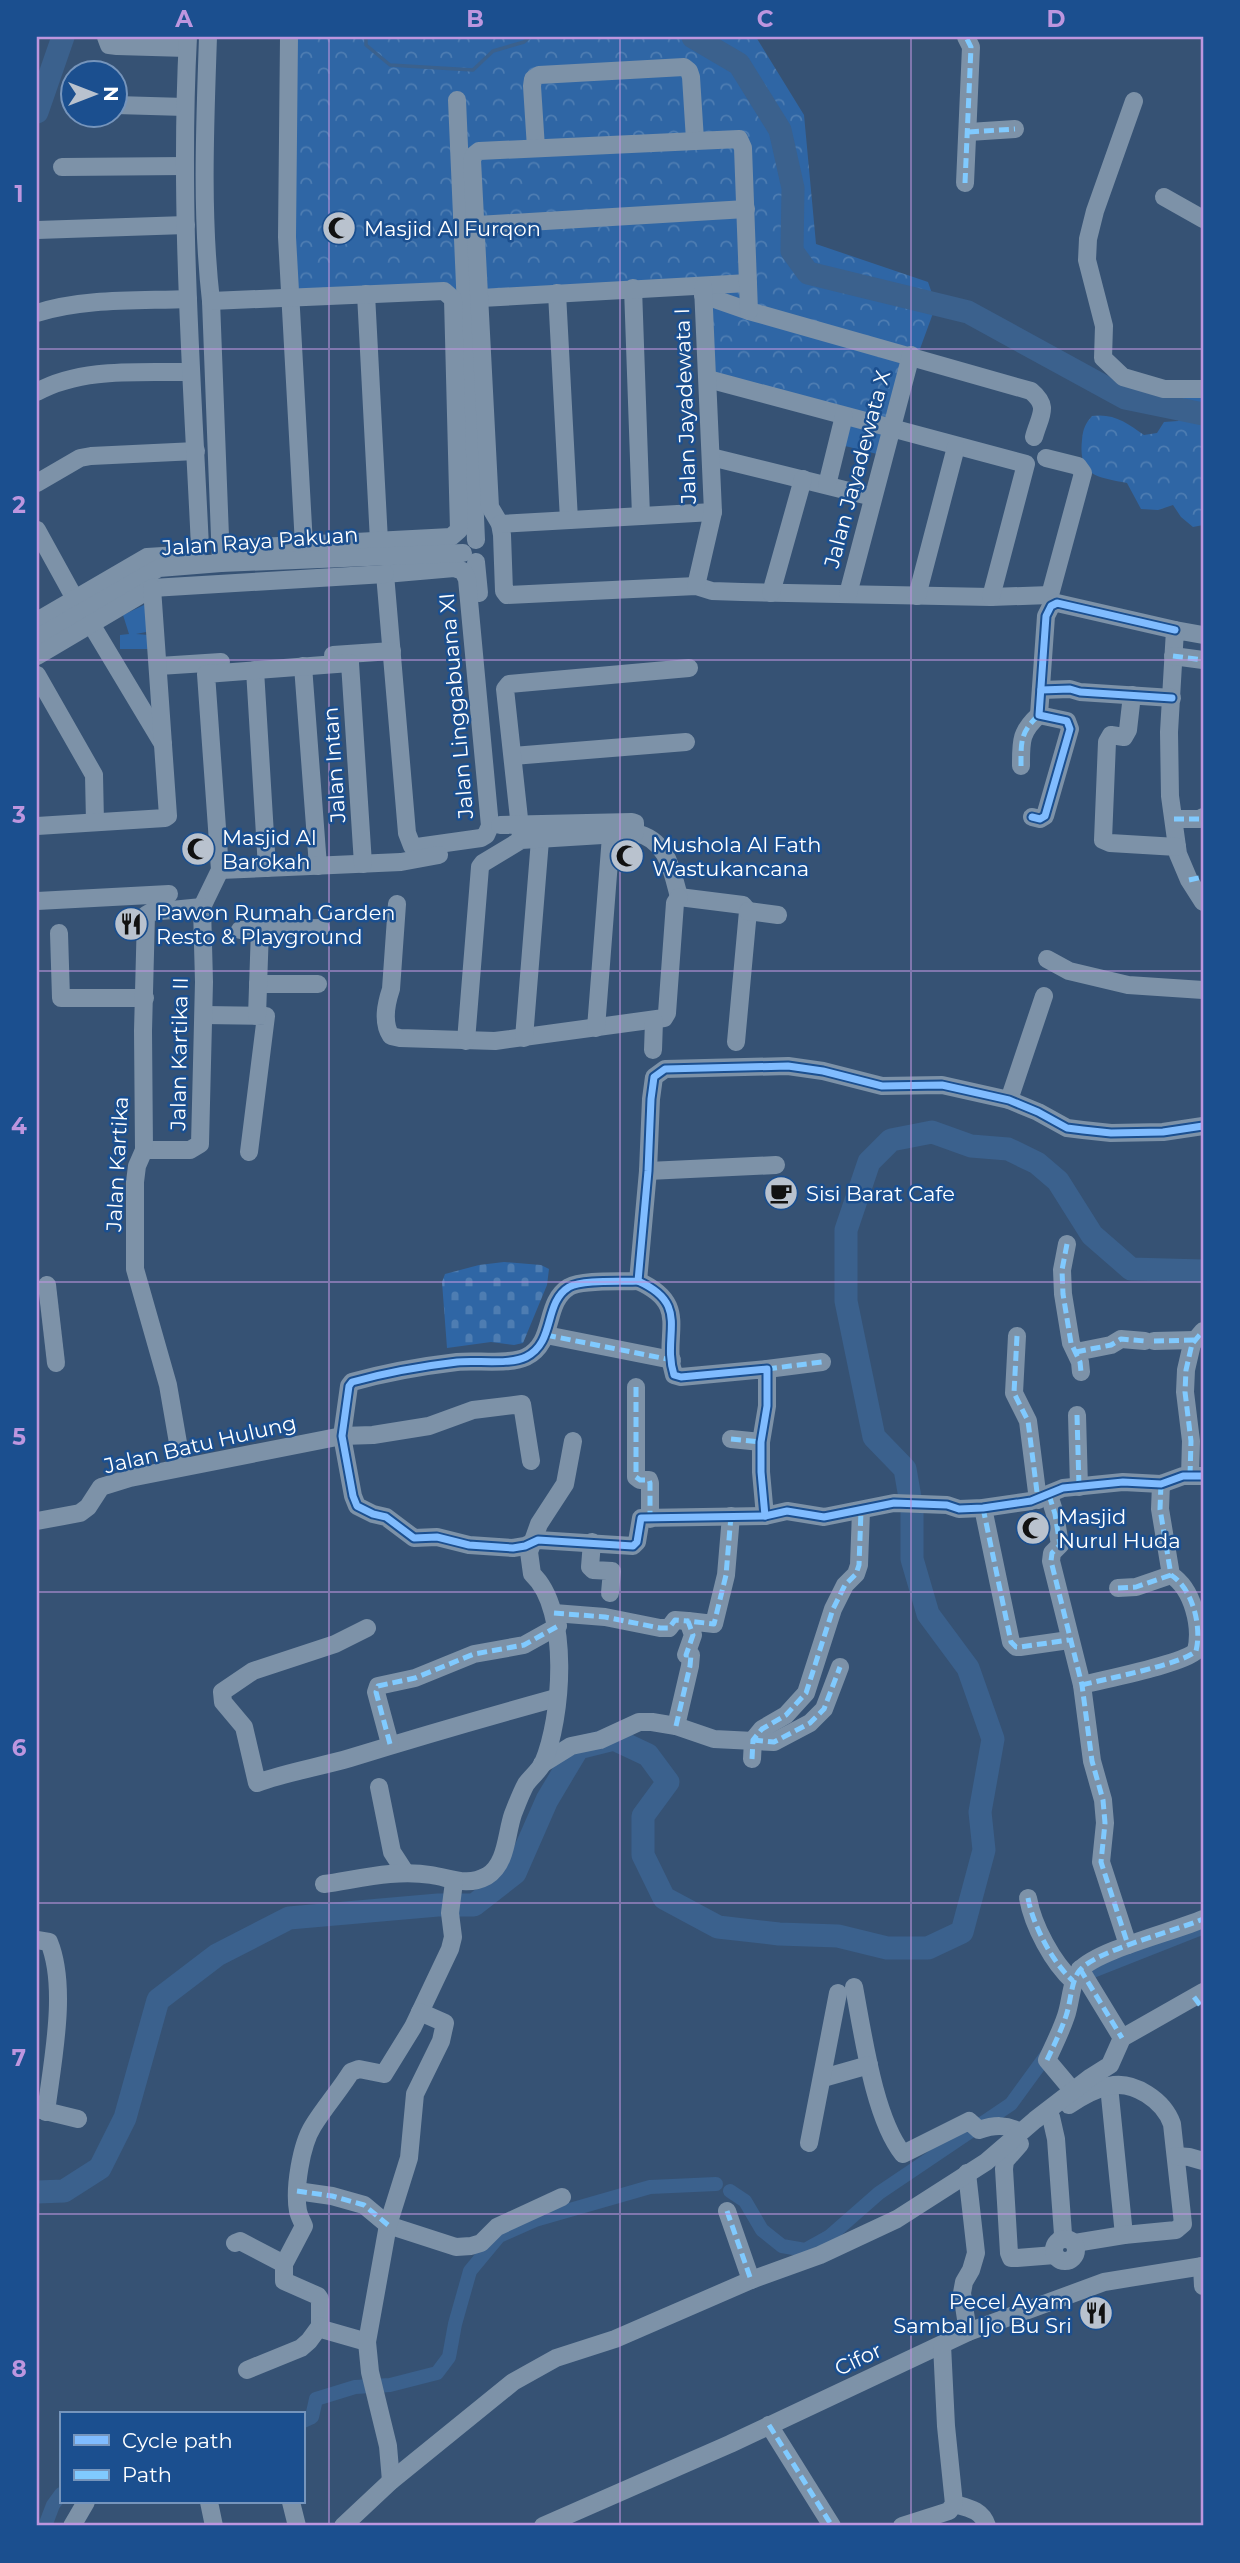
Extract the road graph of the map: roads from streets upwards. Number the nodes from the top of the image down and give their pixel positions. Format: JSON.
{"nodes":[{"id":1,"x":106,"y":37,"type":"edge"},
{"id":2,"x":208,"y":37,"type":"edge"},
{"id":3,"x":289,"y":37,"type":"edge"},
{"id":4,"x":966,"y":37,"type":"edge"},
{"id":5,"x":188,"y":42,"type":"edge"},
{"id":6,"x":457,"y":100,"type":"dead end"},
{"id":7,"x":1134,"y":101,"type":"dead end"},
{"id":8,"x":130,"y":105,"type":"edge"},
{"id":9,"x":185,"y":107,"type":"junction"},
{"id":10,"x":1015,"y":129,"type":"dead end"},
{"id":11,"x":969,"y":131,"type":"junction"},
{"id":12,"x":695,"y":140,"type":"junction"},
{"id":13,"x":536,"y":148,"type":"junction"},
{"id":14,"x":185,"y":166,"type":"junction"},
{"id":15,"x":62,"y":167,"type":"dead end"},
{"id":16,"x":965,"y":183,"type":"dead end"},
{"id":17,"x":1164,"y":197,"type":"dead end"},
{"id":18,"x":746,"y":209,"type":"junction"},
{"id":19,"x":1203,"y":219,"type":"edge"},
{"id":20,"x":186,"y":225,"type":"junction"},
{"id":21,"x":477,"y":225,"type":"junction"},
{"id":22,"x":37,"y":230,"type":"edge"},
{"id":23,"x":748,"y":283,"type":"junction"},
{"id":24,"x":633,"y":288,"type":"junction"},
{"id":25,"x":703,"y":290,"type":"junction"},
{"id":26,"x":557,"y":293,"type":"junction"},
{"id":27,"x":366,"y":294,"type":"junction"},
{"id":28,"x":292,"y":297,"type":"junction"},
{"id":29,"x":481,"y":298,"type":"junction"},
{"id":30,"x":188,"y":299,"type":"junction"},
{"id":31,"x":211,"y":301,"type":"junction"},
{"id":32,"x":749,"y":311,"type":"junction"},
{"id":33,"x":37,"y":313,"type":"edge"},
{"id":34,"x":911,"y":355,"type":"junction"},
{"id":35,"x":191,"y":372,"type":"junction"},
{"id":36,"x":708,"y":379,"type":"junction"},
{"id":37,"x":1203,"y":389,"type":"edge"},
{"id":38,"x":37,"y":392,"type":"edge"},
{"id":39,"x":844,"y":416,"type":"junction"},
{"id":40,"x":891,"y":429,"type":"junction"},
{"id":41,"x":1034,"y":437,"type":"dead end"},
{"id":42,"x":956,"y":447,"type":"junction"},
{"id":43,"x":195,"y":451,"type":"junction"},
{"id":44,"x":711,"y":457,"type":"junction"},
{"id":45,"x":1046,"y":458,"type":"dead end"},
{"id":46,"x":731,"y":461,"type":"junction"},
{"id":47,"x":803,"y":479,"type":"junction"},
{"id":48,"x":37,"y":483,"type":"edge"},
{"id":49,"x":827,"y":485,"type":"junction"},
{"id":50,"x":873,"y":497,"type":"junction"},
{"id":51,"x":713,"y":504,"type":"junction"},
{"id":52,"x":641,"y":516,"type":"junction"},
{"id":53,"x":569,"y":520,"type":"junction"},
{"id":54,"x":37,"y":530,"type":"edge"},
{"id":55,"x":501,"y":530,"type":"junction"},
{"id":56,"x":379,"y":541,"type":"junction"},
{"id":57,"x":304,"y":545,"type":"junction"},
{"id":58,"x":476,"y":551,"type":"junction"},
{"id":59,"x":502,"y":555,"type":"junction"},
{"id":60,"x":221,"y":556,"type":"junction"},
{"id":61,"x":385,"y":574,"type":"junction"},
{"id":62,"x":696,"y":586,"type":"junction"},
{"id":63,"x":152,"y":587,"type":"junction"},
{"id":64,"x":771,"y":593,"type":"junction"},
{"id":65,"x":848,"y":594,"type":"junction"},
{"id":66,"x":917,"y":596,"type":"junction"},
{"id":67,"x":991,"y":597,"type":"junction"},
{"id":68,"x":75,"y":599,"type":"junction"},
{"id":69,"x":37,"y":621,"type":"edge"},
{"id":70,"x":91,"y":624,"type":"junction"},
{"id":71,"x":1175,"y":630,"type":"junction"},
{"id":72,"x":1203,"y":635,"type":"edge"},
{"id":73,"x":37,"y":638,"type":"edge"},
{"id":74,"x":392,"y":651,"type":"junction"},
{"id":75,"x":37,"y":656,"type":"edge"},
{"id":76,"x":1173,"y":656,"type":"junction"},
{"id":77,"x":1203,"y":660,"type":"edge"},
{"id":78,"x":159,"y":666,"type":"junction"},
{"id":79,"x":303,"y":666,"type":"junction"},
{"id":80,"x":689,"y":668,"type":"dead end"},
{"id":81,"x":255,"y":670,"type":"junction"},
{"id":82,"x":37,"y":676,"type":"edge"},
{"id":83,"x":1041,"y":690,"type":"junction"},
{"id":84,"x":1132,"y":695,"type":"junction"},
{"id":85,"x":1172,"y":698,"type":"junction"},
{"id":86,"x":1039,"y":715,"type":"junction"},
{"id":87,"x":686,"y":742,"type":"dead end"},
{"id":88,"x":165,"y":747,"type":"junction"},
{"id":89,"x":513,"y":756,"type":"junction"},
{"id":90,"x":1021,"y":766,"type":"dead end"},
{"id":91,"x":1032,"y":817,"type":"dead end"},
{"id":92,"x":1203,"y":817,"type":"edge"},
{"id":93,"x":1174,"y":819,"type":"junction"},
{"id":94,"x":95,"y":822,"type":"junction"},
{"id":95,"x":37,"y":827,"type":"edge"},
{"id":96,"x":635,"y":833,"type":"junction"},
{"id":97,"x":510,"y":835,"type":"junction"},
{"id":98,"x":611,"y":836,"type":"junction"},
{"id":99,"x":540,"y":840,"type":"junction"},
{"id":100,"x":1177,"y":847,"type":"junction"},
{"id":101,"x":363,"y":864,"type":"junction"},
{"id":102,"x":318,"y":866,"type":"junction"},
{"id":103,"x":267,"y":868,"type":"junction"},
{"id":104,"x":220,"y":870,"type":"junction"},
{"id":105,"x":1196,"y":878,"type":"edge"},
{"id":106,"x":169,"y":894,"type":"dead end"},
{"id":107,"x":679,"y":897,"type":"junction"},
{"id":108,"x":37,"y":901,"type":"edge"},
{"id":109,"x":1203,"y":902,"type":"edge"},
{"id":110,"x":397,"y":904,"type":"dead end"},
{"id":111,"x":202,"y":907,"type":"junction"},
{"id":112,"x":745,"y":908,"type":"junction"},
{"id":113,"x":778,"y":915,"type":"dead end"},
{"id":114,"x":321,"y":928,"type":"dead end"},
{"id":115,"x":260,"y":929,"type":"junction"},
{"id":116,"x":240,"y":930,"type":"dead end"},
{"id":117,"x":59,"y":933,"type":"dead end"},
{"id":118,"x":1046,"y":959,"type":"dead end"},
{"id":119,"x":258,"y":984,"type":"junction"},
{"id":120,"x":318,"y":984,"type":"dead end"},
{"id":121,"x":1203,"y":990,"type":"edge"},
{"id":122,"x":1044,"y":996,"type":"dead end"},
{"id":123,"x":145,"y":998,"type":"junction"},
{"id":124,"x":204,"y":1015,"type":"junction"},
{"id":125,"x":257,"y":1016,"type":"junction"},
{"id":126,"x":654,"y":1021,"type":"junction"},
{"id":127,"x":596,"y":1028,"type":"junction"},
{"id":128,"x":524,"y":1038,"type":"junction"},
{"id":129,"x":466,"y":1041,"type":"junction"},
{"id":130,"x":736,"y":1042,"type":"dead end"},
{"id":131,"x":653,"y":1050,"type":"dead end"},
{"id":132,"x":1009,"y":1100,"type":"junction"},
{"id":133,"x":1203,"y":1126,"type":"edge"},
{"id":134,"x":144,"y":1150,"type":"junction"},
{"id":135,"x":249,"y":1152,"type":"dead end"},
{"id":136,"x":776,"y":1165,"type":"dead end"},
{"id":137,"x":648,"y":1171,"type":"junction"},
{"id":138,"x":1067,"y":1244,"type":"dead end"},
{"id":139,"x":638,"y":1282,"type":"junction"},
{"id":140,"x":47,"y":1285,"type":"dead end"},
{"id":141,"x":546,"y":1335,"type":"junction"},
{"id":142,"x":1017,"y":1336,"type":"dead end"},
{"id":143,"x":1199,"y":1336,"type":"edge"},
{"id":144,"x":1076,"y":1352,"type":"junction"},
{"id":145,"x":672,"y":1360,"type":"junction"},
{"id":146,"x":822,"y":1362,"type":"dead end"},
{"id":147,"x":56,"y":1363,"type":"dead end"},
{"id":148,"x":767,"y":1369,"type":"junction"},
{"id":149,"x":1081,"y":1372,"type":"dead end"},
{"id":150,"x":636,"y":1387,"type":"dead end"},
{"id":151,"x":1077,"y":1415,"type":"dead end"},
{"id":152,"x":342,"y":1436,"type":"junction"},
{"id":153,"x":731,"y":1439,"type":"dead end"},
{"id":154,"x":573,"y":1441,"type":"dead end"},
{"id":155,"x":761,"y":1442,"type":"junction"},
{"id":156,"x":531,"y":1461,"type":"dead end"},
{"id":157,"x":182,"y":1466,"type":"junction"},
{"id":158,"x":1197,"y":1476,"type":"edge"},
{"id":159,"x":1161,"y":1484,"type":"junction"},
{"id":160,"x":1079,"y":1487,"type":"junction"},
{"id":161,"x":1043,"y":1497,"type":"junction"},
{"id":162,"x":983,"y":1508,"type":"junction"},
{"id":163,"x":861,"y":1511,"type":"junction"},
{"id":164,"x":731,"y":1516,"type":"junction"},
{"id":165,"x":765,"y":1516,"type":"junction"},
{"id":166,"x":650,"y":1519,"type":"junction"},
{"id":167,"x":37,"y":1521,"type":"edge"},
{"id":168,"x":592,"y":1542,"type":"junction"},
{"id":169,"x":533,"y":1543,"type":"junction"},
{"id":170,"x":1171,"y":1575,"type":"junction"},
{"id":171,"x":1118,"y":1588,"type":"dead end"},
{"id":172,"x":610,"y":1593,"type":"dead end"},
{"id":173,"x":556,"y":1619,"type":"junction"},
{"id":174,"x":688,"y":1621,"type":"junction"},
{"id":175,"x":367,"y":1628,"type":"dead end"},
{"id":176,"x":1069,"y":1640,"type":"junction"},
{"id":177,"x":840,"y":1667,"type":"dead end"},
{"id":178,"x":1082,"y":1685,"type":"junction"},
{"id":179,"x":556,"y":1698,"type":"junction"},
{"id":180,"x":677,"y":1726,"type":"junction"},
{"id":181,"x":753,"y":1740,"type":"junction"},
{"id":182,"x":390,"y":1744,"type":"junction"},
{"id":183,"x":752,"y":1759,"type":"dead end"},
{"id":184,"x":542,"y":1764,"type":"junction"},
{"id":185,"x":380,"y":1787,"type":"dead end"},
{"id":186,"x":405,"y":1872,"type":"junction"},
{"id":187,"x":454,"y":1882,"type":"junction"},
{"id":188,"x":324,"y":1884,"type":"dead end"},
{"id":189,"x":1028,"y":1898,"type":"dead end"},
{"id":190,"x":1203,"y":1919,"type":"edge"},
{"id":191,"x":37,"y":1940,"type":"edge"},
{"id":192,"x":1128,"y":1945,"type":"junction"},
{"id":193,"x":1080,"y":1975,"type":"junction"},
{"id":194,"x":1200,"y":1999,"type":"edge"},
{"id":195,"x":420,"y":2012,"type":"junction"},
{"id":196,"x":1122,"y":2038,"type":"junction"},
{"id":197,"x":869,"y":2065,"type":"junction"},
{"id":198,"x":822,"y":2078,"type":"junction"},
{"id":199,"x":1109,"y":2086,"type":"junction"},
{"id":200,"x":1073,"y":2091,"type":"junction"},
{"id":201,"x":41,"y":2110,"type":"edge"},
{"id":202,"x":1051,"y":2117,"type":"junction"},
{"id":203,"x":78,"y":2119,"type":"dead end"},
{"id":204,"x":1020,"y":2133,"type":"junction"},
{"id":205,"x":809,"y":2143,"type":"dead end"},
{"id":206,"x":1176,"y":2156,"type":"junction"},
{"id":207,"x":1203,"y":2161,"type":"edge"},
{"id":208,"x":967,"y":2173,"type":"junction"},
{"id":209,"x":297,"y":2191,"type":"junction"},
{"id":210,"x":562,"y":2197,"type":"dead end"},
{"id":211,"x":727,"y":2211,"type":"dead end"},
{"id":212,"x":388,"y":2225,"type":"junction"},
{"id":213,"x":1124,"y":2235,"type":"junction"},
{"id":214,"x":235,"y":2243,"type":"dead end"},
{"id":215,"x":1066,"y":2249,"type":"junction"},
{"id":216,"x":284,"y":2264,"type":"junction"},
{"id":217,"x":1203,"y":2266,"type":"edge"},
{"id":218,"x":751,"y":2280,"type":"junction"},
{"id":219,"x":1203,"y":2286,"type":"edge"},
{"id":220,"x":1076,"y":2291,"type":"junction"},
{"id":221,"x":320,"y":2326,"type":"junction"},
{"id":222,"x":968,"y":2332,"type":"junction"},
{"id":223,"x":368,"y":2342,"type":"junction"},
{"id":224,"x":942,"y":2345,"type":"junction"},
{"id":225,"x":247,"y":2370,"type":"dead end"},
{"id":226,"x":769,"y":2425,"type":"junction"},
{"id":227,"x":391,"y":2480,"type":"junction"},
{"id":228,"x":85,"y":2504,"type":"edge"},
{"id":229,"x":209,"y":2504,"type":"edge"},
{"id":230,"x":291,"y":2504,"type":"edge"},
{"id":231,"x":954,"y":2504,"type":"junction"},
{"id":232,"x":355,"y":2522,"type":"edge"},
{"id":233,"x":72,"y":2526,"type":"edge"},
{"id":234,"x":214,"y":2526,"type":"edge"},
{"id":235,"x":296,"y":2526,"type":"edge"},
{"id":236,"x":543,"y":2526,"type":"edge"},
{"id":237,"x":832,"y":2526,"type":"edge"},
{"id":238,"x":902,"y":2526,"type":"edge"},
{"id":239,"x":987,"y":2526,"type":"edge"}],
"edges":[{"from":1,"to":5,"type":"street"},
{"from":2,"to":31,"type":"street"},
{"from":3,"to":28,"type":"street"},
{"from":4,"to":11,"type":"street"},
{"from":5,"to":9,"type":"street"},
{"from":6,"to":58,"type":"street"},
{"from":7,"to":37,"type":"street"},
{"from":8,"to":9,"type":"street"},
{"from":9,"to":14,"type":"street"},
{"from":10,"to":11,"type":"street"},
{"from":11,"to":16,"type":"street"},
{"from":12,"to":13,"type":"street"},
{"from":12,"to":13,"type":"street"},
{"from":12,"to":18,"type":"street"},
{"from":13,"to":21,"type":"street"},
{"from":14,"to":15,"type":"street"},
{"from":14,"to":20,"type":"street"},
{"from":17,"to":19,"type":"street"},
{"from":18,"to":21,"type":"street"},
{"from":18,"to":23,"type":"street"},
{"from":20,"to":22,"type":"street"},
{"from":20,"to":30,"type":"street"},
{"from":21,"to":29,"type":"street"},
{"from":23,"to":25,"type":"street"},
{"from":23,"to":32,"type":"street"},
{"from":24,"to":25,"type":"street"},
{"from":24,"to":26,"type":"street"},
{"from":24,"to":52,"type":"street"},
{"from":25,"to":32,"type":"street"},
{"from":25,"to":36,"type":"street","name":"Jalan Jayadewata I"},
{"from":26,"to":29,"type":"street"},
{"from":26,"to":53,"type":"street"},
{"from":27,"to":28,"type":"street"},
{"from":27,"to":56,"type":"street"},
{"from":27,"to":56,"type":"street"},
{"from":28,"to":31,"type":"street"},
{"from":28,"to":57,"type":"street"},
{"from":29,"to":55,"type":"street"},
{"from":30,"to":33,"type":"street"},
{"from":30,"to":35,"type":"street"},
{"from":31,"to":60,"type":"street"},
{"from":32,"to":34,"type":"street"},
{"from":34,"to":40,"type":"street","name":"Jalan Jayadewata X"},
{"from":34,"to":41,"type":"street"},
{"from":35,"to":38,"type":"street"},
{"from":35,"to":43,"type":"street"},
{"from":36,"to":39,"type":"street"},
{"from":36,"to":44,"type":"street","name":"Jalan Jayadewata I"},
{"from":39,"to":40,"type":"street"},
{"from":39,"to":49,"type":"street"},
{"from":40,"to":42,"type":"street"},
{"from":40,"to":50,"type":"street","name":"Jalan Jayadewata X"},
{"from":42,"to":66,"type":"street"},
{"from":42,"to":67,"type":"street"},
{"from":43,"to":48,"type":"street"},
{"from":43,"to":68,"type":"street"},
{"from":44,"to":46,"type":"street"},
{"from":44,"to":51,"type":"street","name":"Jalan Jayadewata I"},
{"from":45,"to":67,"type":"street"},
{"from":46,"to":47,"type":"street"},
{"from":46,"to":51,"type":"street"},
{"from":47,"to":49,"type":"street"},
{"from":47,"to":64,"type":"street"},
{"from":49,"to":50,"type":"street"},
{"from":50,"to":65,"type":"street","name":"Jalan Jayadewata X"},
{"from":51,"to":52,"type":"street"},
{"from":51,"to":62,"type":"street","name":"Jalan Jayadewata I"},
{"from":52,"to":53,"type":"street"},
{"from":53,"to":55,"type":"street"},
{"from":54,"to":68,"type":"street"},
{"from":55,"to":58,"type":"street"},
{"from":55,"to":59,"type":"street"},
{"from":56,"to":57,"type":"street"},
{"from":57,"to":60,"type":"street"},
{"from":58,"to":59,"type":"street","name":"Jalan Raya Pakuan"},
{"from":58,"to":60,"type":"street","name":"Jalan Raya Pakuan"},
{"from":58,"to":97,"type":"street"},
{"from":59,"to":62,"type":"street"},
{"from":60,"to":73,"type":"street","name":"Jalan Raya Pakuan"},
{"from":61,"to":63,"type":"street"},
{"from":61,"to":74,"type":"street","name":"Jalan Linggabuana XI"},
{"from":61,"to":74,"type":"street","name":"Jalan Linggabuana XI"},
{"from":62,"to":64,"type":"street"},
{"from":63,"to":70,"type":"street"},
{"from":63,"to":78,"type":"street"},
{"from":64,"to":65,"type":"street"},
{"from":65,"to":66,"type":"street"},
{"from":66,"to":67,"type":"street"},
{"from":68,"to":69,"type":"street"},
{"from":70,"to":75,"type":"street"},
{"from":70,"to":88,"type":"street"},
{"from":71,"to":72,"type":"street"},
{"from":71,"to":76,"type":"street"},
{"from":71,"to":83,"type":"street"},
{"from":74,"to":78,"type":"street"},
{"from":76,"to":77,"type":"street"},
{"from":76,"to":85,"type":"street"},
{"from":78,"to":88,"type":"street"},
{"from":79,"to":81,"type":"street"},
{"from":79,"to":101,"type":"street","name":"Jalan Intan"},
{"from":79,"to":102,"type":"street"},
{"from":80,"to":89,"type":"street"},
{"from":81,"to":103,"type":"street"},
{"from":81,"to":104,"type":"street"},
{"from":82,"to":94,"type":"street"},
{"from":83,"to":84,"type":"street"},
{"from":83,"to":86,"type":"street"},
{"from":84,"to":85,"type":"street"},
{"from":84,"to":100,"type":"street"},
{"from":85,"to":93,"type":"street"},
{"from":86,"to":90,"type":"street"},
{"from":86,"to":91,"type":"street"},
{"from":87,"to":89,"type":"street"},
{"from":88,"to":94,"type":"street"},
{"from":89,"to":97,"type":"street"},
{"from":92,"to":93,"type":"street"},
{"from":93,"to":100,"type":"street"},
{"from":94,"to":95,"type":"street"},
{"from":96,"to":97,"type":"street"},
{"from":96,"to":98,"type":"street"},
{"from":96,"to":107,"type":"street"},
{"from":97,"to":99,"type":"street"},
{"from":97,"to":101,"type":"street"},
{"from":97,"to":129,"type":"street"},
{"from":98,"to":99,"type":"street"},
{"from":98,"to":127,"type":"street"},
{"from":99,"to":128,"type":"street"},
{"from":100,"to":105,"type":"street"},
{"from":101,"to":102,"type":"street"},
{"from":102,"to":103,"type":"street"},
{"from":103,"to":104,"type":"street"},
{"from":104,"to":111,"type":"street"},
{"from":105,"to":109,"type":"street"},
{"from":106,"to":108,"type":"street"},
{"from":107,"to":112,"type":"street"},
{"from":107,"to":126,"type":"street"},
{"from":110,"to":129,"type":"street"},
{"from":111,"to":123,"type":"street","name":"Jalan Kartika"},
{"from":111,"to":124,"type":"street","name":"Jalan Kartika II"},
{"from":112,"to":113,"type":"street"},
{"from":112,"to":130,"type":"street"},
{"from":114,"to":115,"type":"street"},
{"from":115,"to":116,"type":"street"},
{"from":115,"to":119,"type":"street"},
{"from":117,"to":123,"type":"street"},
{"from":118,"to":121,"type":"street"},
{"from":119,"to":120,"type":"street"},
{"from":119,"to":125,"type":"street"},
{"from":122,"to":132,"type":"street"},
{"from":123,"to":134,"type":"street","name":"Jalan Kartika"},
{"from":124,"to":125,"type":"street"},
{"from":124,"to":134,"type":"street","name":"Jalan Kartika II"},
{"from":125,"to":135,"type":"street"},
{"from":126,"to":127,"type":"street"},
{"from":126,"to":131,"type":"street"},
{"from":127,"to":128,"type":"street"},
{"from":128,"to":129,"type":"street"},
{"from":132,"to":133,"type":"street"},
{"from":132,"to":137,"type":"street"},
{"from":134,"to":157,"type":"street","name":"Jalan Kartika"},
{"from":136,"to":137,"type":"street"},
{"from":137,"to":139,"type":"street"},
{"from":138,"to":144,"type":"street"},
{"from":139,"to":141,"type":"street"},
{"from":139,"to":145,"type":"street"},
{"from":140,"to":147,"type":"street"},
{"from":141,"to":145,"type":"street"},
{"from":141,"to":152,"type":"street"},
{"from":142,"to":161,"type":"street"},
{"from":143,"to":144,"type":"street"},
{"from":143,"to":158,"type":"street"},
{"from":144,"to":149,"type":"street"},
{"from":145,"to":148,"type":"street"},
{"from":146,"to":148,"type":"street"},
{"from":148,"to":155,"type":"street"},
{"from":150,"to":166,"type":"street"},
{"from":151,"to":160,"type":"street"},
{"from":152,"to":156,"type":"street","name":"Jalan Batu Hulung"},
{"from":152,"to":157,"type":"street","name":"Jalan Batu Hulung"},
{"from":152,"to":169,"type":"street"},
{"from":153,"to":155,"type":"street"},
{"from":154,"to":169,"type":"street"},
{"from":155,"to":165,"type":"street"},
{"from":157,"to":167,"type":"street","name":"Jalan Batu Hulung"},
{"from":158,"to":159,"type":"street"},
{"from":159,"to":160,"type":"street"},
{"from":159,"to":170,"type":"street"},
{"from":160,"to":161,"type":"street"},
{"from":161,"to":162,"type":"street"},
{"from":161,"to":176,"type":"street"},
{"from":162,"to":163,"type":"street"},
{"from":162,"to":176,"type":"street"},
{"from":163,"to":165,"type":"street"},
{"from":163,"to":181,"type":"street"},
{"from":164,"to":165,"type":"street"},
{"from":164,"to":166,"type":"street"},
{"from":164,"to":174,"type":"street"},
{"from":166,"to":168,"type":"street"},
{"from":168,"to":169,"type":"street"},
{"from":168,"to":172,"type":"street"},
{"from":169,"to":173,"type":"street"},
{"from":170,"to":171,"type":"street"},
{"from":170,"to":178,"type":"street"},
{"from":173,"to":174,"type":"street"},
{"from":173,"to":179,"type":"street"},
{"from":173,"to":182,"type":"street"},
{"from":174,"to":180,"type":"street"},
{"from":175,"to":182,"type":"street"},
{"from":176,"to":178,"type":"street"},
{"from":177,"to":181,"type":"street"},
{"from":178,"to":192,"type":"street"},
{"from":179,"to":182,"type":"street"},
{"from":179,"to":184,"type":"street"},
{"from":180,"to":181,"type":"street"},
{"from":180,"to":184,"type":"street"},
{"from":181,"to":183,"type":"street"},
{"from":184,"to":187,"type":"street"},
{"from":185,"to":186,"type":"street"},
{"from":186,"to":187,"type":"street"},
{"from":186,"to":188,"type":"street"},
{"from":187,"to":195,"type":"street"},
{"from":189,"to":193,"type":"street"},
{"from":190,"to":192,"type":"street"},
{"from":191,"to":201,"type":"street"},
{"from":192,"to":193,"type":"street"},
{"from":193,"to":196,"type":"street"},
{"from":193,"to":200,"type":"street"},
{"from":194,"to":196,"type":"street"},
{"from":195,"to":209,"type":"street"},
{"from":195,"to":212,"type":"street"},
{"from":196,"to":200,"type":"street"},
{"from":197,"to":198,"type":"street"},
{"from":197,"to":198,"type":"street"},
{"from":197,"to":204,"type":"street"},
{"from":198,"to":205,"type":"street"},
{"from":199,"to":202,"type":"street"},
{"from":199,"to":206,"type":"street"},
{"from":199,"to":213,"type":"street"},
{"from":200,"to":204,"type":"street"},
{"from":201,"to":203,"type":"street"},
{"from":202,"to":215,"type":"street"},
{"from":202,"to":215,"type":"street"},
{"from":204,"to":208,"type":"street"},
{"from":206,"to":207,"type":"street"},
{"from":206,"to":213,"type":"street"},
{"from":208,"to":218,"type":"street"},
{"from":208,"to":222,"type":"street"},
{"from":209,"to":212,"type":"street"},
{"from":209,"to":216,"type":"street"},
{"from":210,"to":212,"type":"street"},
{"from":211,"to":218,"type":"street"},
{"from":212,"to":223,"type":"street"},
{"from":213,"to":215,"type":"street"},
{"from":214,"to":216,"type":"street"},
{"from":215,"to":220,"type":"street"},
{"from":216,"to":221,"type":"street"},
{"from":217,"to":219,"type":"street"},
{"from":217,"to":220,"type":"street","name":"Cifor"},
{"from":218,"to":227,"type":"street"},
{"from":220,"to":222,"type":"street","name":"Cifor"},
{"from":221,"to":223,"type":"street"},
{"from":221,"to":225,"type":"street"},
{"from":222,"to":224,"type":"street","name":"Cifor"},
{"from":223,"to":227,"type":"street"},
{"from":224,"to":226,"type":"street","name":"Cifor"},
{"from":224,"to":231,"type":"street"},
{"from":226,"to":236,"type":"street","name":"Cifor"},
{"from":226,"to":237,"type":"street"},
{"from":227,"to":232,"type":"street"},
{"from":228,"to":233,"type":"street"},
{"from":229,"to":234,"type":"street"},
{"from":230,"to":235,"type":"street"},
{"from":231,"to":238,"type":"street"},
{"from":231,"to":239,"type":"street"}]}
